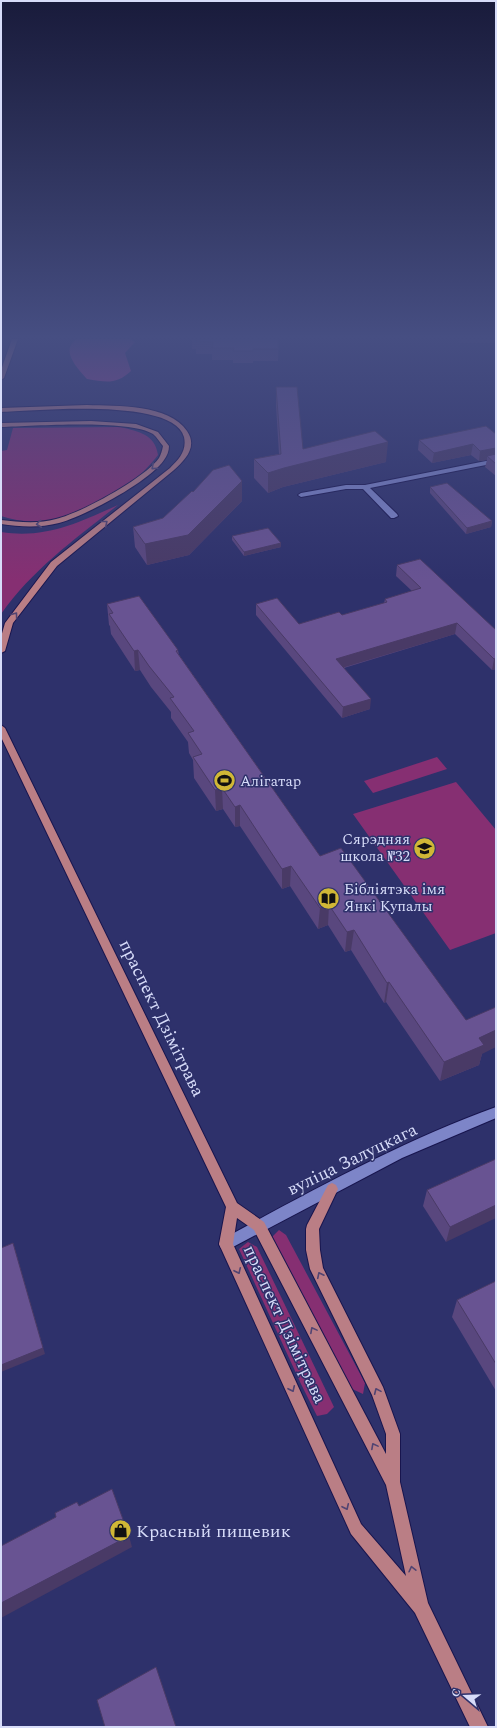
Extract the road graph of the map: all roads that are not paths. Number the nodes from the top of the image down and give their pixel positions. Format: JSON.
{"nodes":[{"id":1,"x":169,"y":420,"type":"edge"},
{"id":2,"x":1,"y":425,"type":"edge"},
{"id":3,"x":496,"y":461,"type":"edge"},
{"id":4,"x":364,"y":487,"type":"junction"},
{"id":5,"x":301,"y":495,"type":"dead end"},
{"id":6,"x":394,"y":516,"type":"dead end"},
{"id":7,"x":1,"y":522,"type":"edge"},
{"id":8,"x":1,"y":651,"type":"edge"},
{"id":9,"x":1,"y":728,"type":"edge"},
{"id":10,"x":496,"y":1112,"type":"edge"},
{"id":11,"x":332,"y":1189,"type":"junction"},
{"id":12,"x":232,"y":1207,"type":"junction"},
{"id":13,"x":259,"y":1226,"type":"junction"},
{"id":14,"x":226,"y":1244,"type":"junction"},
{"id":15,"x":393,"y":1483,"type":"junction"},
{"id":16,"x":421,"y":1607,"type":"junction"},
{"id":17,"x":479,"y":1727,"type":"edge"}],
"edges":[{"from":8,"to":1,"type":"main road","one_way":true},
{"from":2,"to":7,"type":"main road","one_way":true},
{"from":3,"to":4,"type":"street"},
{"from":4,"to":5,"type":"street"},
{"from":4,"to":6,"type":"street"},
{"from":9,"to":12,"type":"main road","name":"праспект Дзімітрава"},
{"from":10,"to":11,"type":"street","name":"вуліца Залуцкага"},
{"from":11,"to":13,"type":"street","name":"вуліца Залуцкага"},
{"from":15,"to":11,"type":"main road","one_way":true},
{"from":12,"to":13,"type":"main road"},
{"from":12,"to":14,"type":"main road","name":"праспект Дзімітрава"},
{"from":13,"to":14,"type":"street","name":"вуліца Залуцкага"},
{"from":15,"to":13,"type":"main road","one_way":true},
{"from":14,"to":16,"type":"main road","name":"праспект Дзімітрава","one_way":true},
{"from":16,"to":15,"type":"main road","one_way":true},
{"from":16,"to":17,"type":"main road","name":"праспект Дзімітрава"}]}
